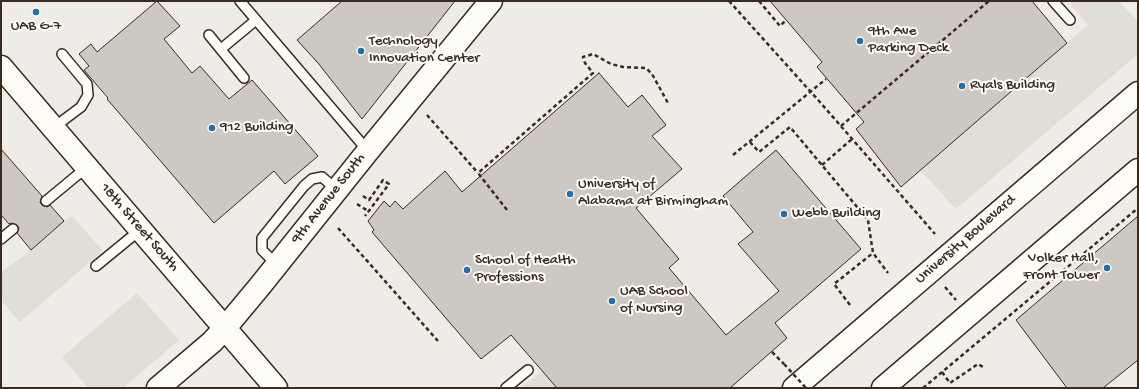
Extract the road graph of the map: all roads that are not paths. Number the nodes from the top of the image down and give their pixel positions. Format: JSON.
{"nodes":[{"id":1,"x":240,"y":1,"type":"edge"},
{"id":2,"x":491,"y":1,"type":"edge"},
{"id":3,"x":1053,"y":1,"type":"edge"},
{"id":4,"x":256,"y":20,"type":"junction"},
{"id":5,"x":1070,"y":20,"type":"dead end"},
{"id":6,"x":209,"y":35,"type":"dead end"},
{"id":7,"x":221,"y":49,"type":"junction"},
{"id":8,"x":62,"y":54,"type":"dead end"},
{"id":9,"x":1,"y":67,"type":"edge"},
{"id":10,"x":244,"y":78,"type":"dead end"},
{"id":11,"x":1138,"y":93,"type":"edge"},
{"id":12,"x":53,"y":128,"type":"junction"},
{"id":13,"x":368,"y":151,"type":"junction"},
{"id":14,"x":87,"y":167,"type":"junction"},
{"id":15,"x":1138,"y":170,"type":"edge"},
{"id":16,"x":337,"y":190,"type":"junction"},
{"id":17,"x":46,"y":201,"type":"dead end"},
{"id":18,"x":13,"y":229,"type":"dead end"},
{"id":19,"x":140,"y":230,"type":"junction"},
{"id":20,"x":1,"y":239,"type":"edge"},
{"id":21,"x":277,"y":265,"type":"junction"},
{"id":22,"x":96,"y":266,"type":"dead end"},
{"id":23,"x":225,"y":328,"type":"junction"},
{"id":24,"x":528,"y":370,"type":"dead end"},
{"id":25,"x":158,"y":388,"type":"edge"},
{"id":26,"x":276,"y":388,"type":"edge"},
{"id":27,"x":506,"y":388,"type":"edge"},
{"id":28,"x":794,"y":388,"type":"edge"},
{"id":29,"x":883,"y":388,"type":"edge"}],
"edges":[{"from":1,"to":4,"type":"lane"},
{"from":2,"to":13,"type":"street","name":"9th Avenue South"},
{"from":3,"to":5,"type":"lane"},
{"from":4,"to":7,"type":"lane"},
{"from":4,"to":13,"type":"lane"},
{"from":6,"to":7,"type":"lane"},
{"from":7,"to":10,"type":"lane"},
{"from":8,"to":12,"type":"lane"},
{"from":9,"to":12,"type":"street","name":"18th Street South"},
{"from":11,"to":28,"type":"street","name":"University Boulevard"},
{"from":12,"to":14,"type":"street","name":"18th Street South"},
{"from":13,"to":16,"type":"street","name":"9th Avenue South"},
{"from":14,"to":17,"type":"lane"},
{"from":14,"to":19,"type":"street","name":"18th Street South"},
{"from":15,"to":29,"type":"street"},
{"from":16,"to":21,"type":"street","name":"9th Avenue South"},
{"from":16,"to":21,"type":"lane"},
{"from":18,"to":20,"type":"lane"},
{"from":19,"to":22,"type":"lane"},
{"from":19,"to":23,"type":"street","name":"18th Street South"},
{"from":21,"to":23,"type":"street","name":"9th Avenue South"},
{"from":23,"to":25,"type":"street","name":"9th Avenue South"},
{"from":23,"to":26,"type":"street","name":"18th Street South"},
{"from":24,"to":27,"type":"lane"}]}
